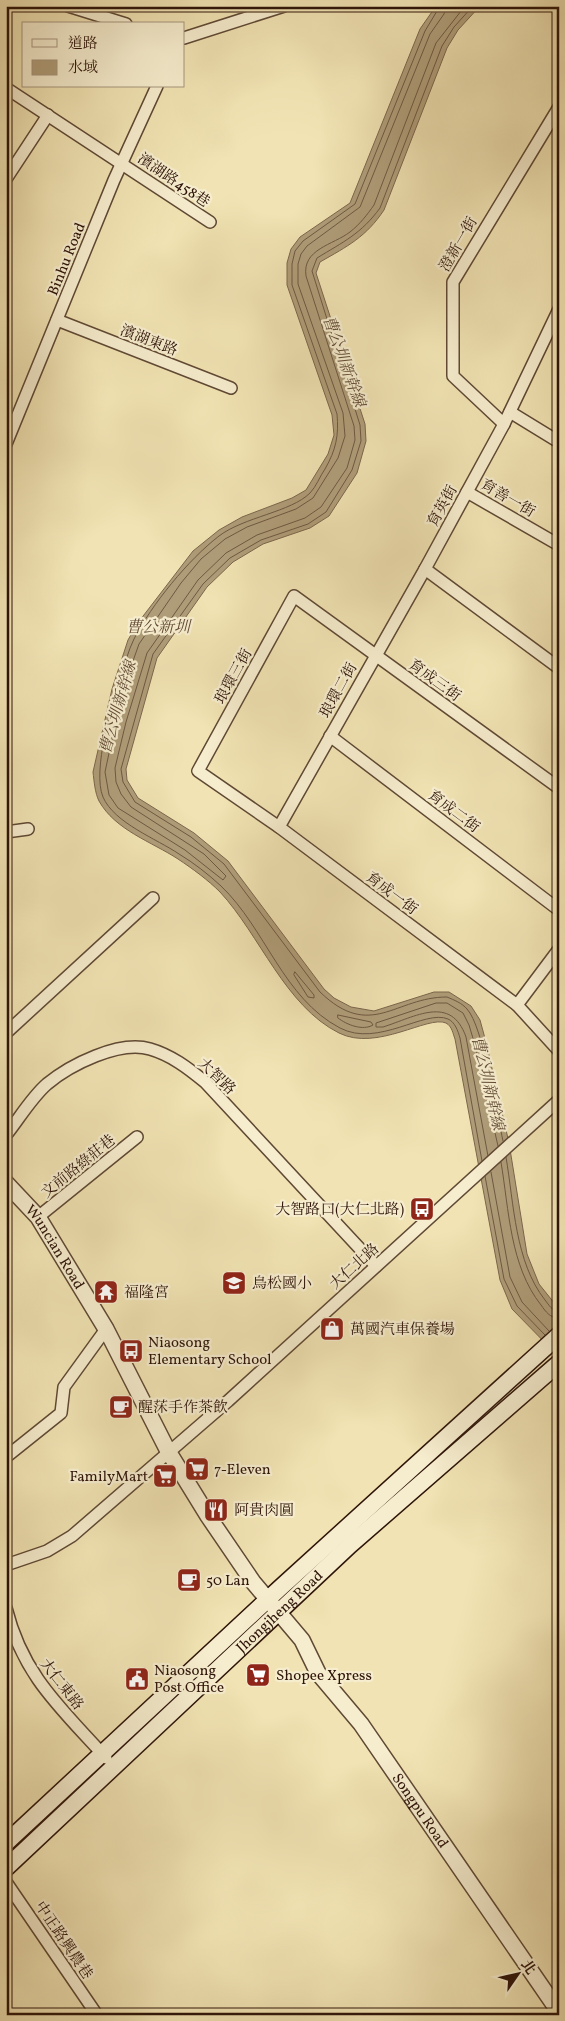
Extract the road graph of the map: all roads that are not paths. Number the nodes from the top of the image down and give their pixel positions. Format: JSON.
{"nodes":[{"id":1,"x":68,"y":6,"type":"edge"},
{"id":2,"x":284,"y":6,"type":"edge"},
{"id":3,"x":120,"y":22,"type":"edge"},
{"id":4,"x":185,"y":38,"type":"edge"},
{"id":5,"x":6,"y":88,"type":"edge"},
{"id":6,"x":156,"y":88,"type":"edge"},
{"id":7,"x":559,"y":107,"type":"edge"},
{"id":8,"x":48,"y":115,"type":"junction"},
{"id":9,"x":122,"y":163,"type":"junction"},
{"id":10,"x":6,"y":179,"type":"edge"},
{"id":11,"x":210,"y":222,"type":"dead end"},
{"id":12,"x":559,"y":309,"type":"edge"},
{"id":13,"x":57,"y":320,"type":"junction"},
{"id":14,"x":231,"y":388,"type":"dead end"},
{"id":15,"x":510,"y":412,"type":"junction"},
{"id":16,"x":504,"y":424,"type":"junction"},
{"id":17,"x":559,"y":442,"type":"edge"},
{"id":18,"x":6,"y":444,"type":"edge"},
{"id":19,"x":467,"y":492,"type":"junction"},
{"id":20,"x":559,"y":545,"type":"edge"},
{"id":21,"x":425,"y":569,"type":"junction"},
{"id":22,"x":294,"y":596,"type":"joint"},
{"id":23,"x":375,"y":656,"type":"junction"},
{"id":24,"x":559,"y":668,"type":"edge"},
{"id":25,"x":330,"y":736,"type":"junction"},
{"id":26,"x":198,"y":771,"type":"joint"},
{"id":27,"x":559,"y":788,"type":"edge"},
{"id":28,"x":279,"y":827,"type":"junction"},
{"id":29,"x":28,"y":829,"type":"dead end"},
{"id":30,"x":6,"y":832,"type":"edge"},
{"id":31,"x":153,"y":898,"type":"dead end"},
{"id":32,"x":559,"y":910,"type":"edge"},
{"id":33,"x":559,"y":949,"type":"edge"},
{"id":34,"x":516,"y":1005,"type":"junction"},
{"id":35,"x":6,"y":1033,"type":"edge"},
{"id":36,"x":559,"y":1051,"type":"edge"},
{"id":37,"x":559,"y":1100,"type":"edge"},
{"id":38,"x":6,"y":1135,"type":"edge"},
{"id":39,"x":137,"y":1137,"type":"dead end"},
{"id":40,"x":6,"y":1183,"type":"edge"},
{"id":41,"x":38,"y":1217,"type":"junction"},
{"id":42,"x":376,"y":1266,"type":"junction"},
{"id":43,"x":106,"y":1329,"type":"junction"},
{"id":44,"x":555,"y":1338,"type":"edge"},
{"id":45,"x":559,"y":1363,"type":"edge"},
{"id":46,"x":168,"y":1451,"type":"junction"},
{"id":47,"x":6,"y":1457,"type":"edge"},
{"id":48,"x":6,"y":1565,"type":"edge"},
{"id":49,"x":268,"y":1599,"type":"junction"},
{"id":50,"x":6,"y":1608,"type":"edge"},
{"id":51,"x":280,"y":1613,"type":"junction"},
{"id":52,"x":101,"y":1753,"type":"junction"},
{"id":53,"x":113,"y":1767,"type":"junction"},
{"id":54,"x":6,"y":1843,"type":"edge"},
{"id":55,"x":6,"y":1868,"type":"edge"},
{"id":56,"x":6,"y":1882,"type":"edge"},
{"id":57,"x":557,"y":2005,"type":"edge"},
{"id":58,"x":96,"y":2015,"type":"edge"}],
"edges":[{"from":1,"to":3,"type":"street"},
{"from":2,"to":4,"type":"street"},
{"from":5,"to":8,"type":"street","name":"濱湖路458巷"},
{"from":6,"to":9,"type":"street","name":"Binhu Road"},
{"from":7,"to":16,"type":"street","name":"澄新一街"},
{"from":8,"to":9,"type":"street","name":"濱湖路458巷"},
{"from":8,"to":10,"type":"street"},
{"from":9,"to":11,"type":"street","name":"濱湖路458巷"},
{"from":9,"to":13,"type":"street","name":"Binhu Road"},
{"from":12,"to":15,"type":"street","name":"育英街"},
{"from":13,"to":14,"type":"street","name":"濱湖東路"},
{"from":13,"to":18,"type":"street","name":"Binhu Road"},
{"from":15,"to":16,"type":"street","name":"育英街"},
{"from":15,"to":17,"type":"street"},
{"from":16,"to":19,"type":"street","name":"育英街"},
{"from":19,"to":20,"type":"street","name":"育善一街"},
{"from":19,"to":21,"type":"street","name":"育英街"},
{"from":21,"to":23,"type":"street","name":"琅環二街"},
{"from":21,"to":24,"type":"street"},
{"from":22,"to":23,"type":"street","name":"育成三街"},
{"from":22,"to":26,"type":"street","name":"琅環三街"},
{"from":23,"to":25,"type":"street","name":"琅環二街"},
{"from":23,"to":27,"type":"street","name":"育成三街"},
{"from":25,"to":28,"type":"street","name":"琅環二街"},
{"from":25,"to":32,"type":"street","name":"育成二街"},
{"from":26,"to":28,"type":"street","name":"育成一街"},
{"from":28,"to":34,"type":"street","name":"育成一街"},
{"from":29,"to":30,"type":"street"},
{"from":31,"to":35,"type":"street"},
{"from":33,"to":34,"type":"street"},
{"from":34,"to":36,"type":"street","name":"育成一街"},
{"from":37,"to":42,"type":"street","name":"大仁北路"},
{"from":38,"to":42,"type":"street","name":"大智路"},
{"from":39,"to":41,"type":"street","name":"文前路綠莊巷"},
{"from":40,"to":41,"type":"street","name":"Wuncian Road"},
{"from":41,"to":43,"type":"street","name":"Wuncian Road"},
{"from":42,"to":46,"type":"street","name":"大仁北路"},
{"from":43,"to":46,"type":"street","name":"Wuncian Road"},
{"from":43,"to":47,"type":"street"},
{"from":44,"to":49,"type":"main road","name":"Jhongjheng Road"},
{"from":45,"to":51,"type":"main road","name":"Jhongjheng Road"},
{"from":46,"to":48,"type":"street","name":"大仁北路"},
{"from":46,"to":49,"type":"street","name":"Wuncian Road"},
{"from":49,"to":51,"type":"street","name":"Songpu Road"},
{"from":49,"to":52,"type":"main road","name":"Jhongjheng Road"},
{"from":50,"to":52,"type":"street","name":"大仁東路"},
{"from":51,"to":53,"type":"main road","name":"Jhongjheng Road"},
{"from":51,"to":57,"type":"street","name":"Songpu Road"},
{"from":52,"to":53,"type":"street","name":"大仁東路"},
{"from":52,"to":54,"type":"main road","name":"Jhongjheng Road"},
{"from":53,"to":55,"type":"main road","name":"Jhongjheng Road"},
{"from":56,"to":58,"type":"street","name":"中正路興農巷"}]}
